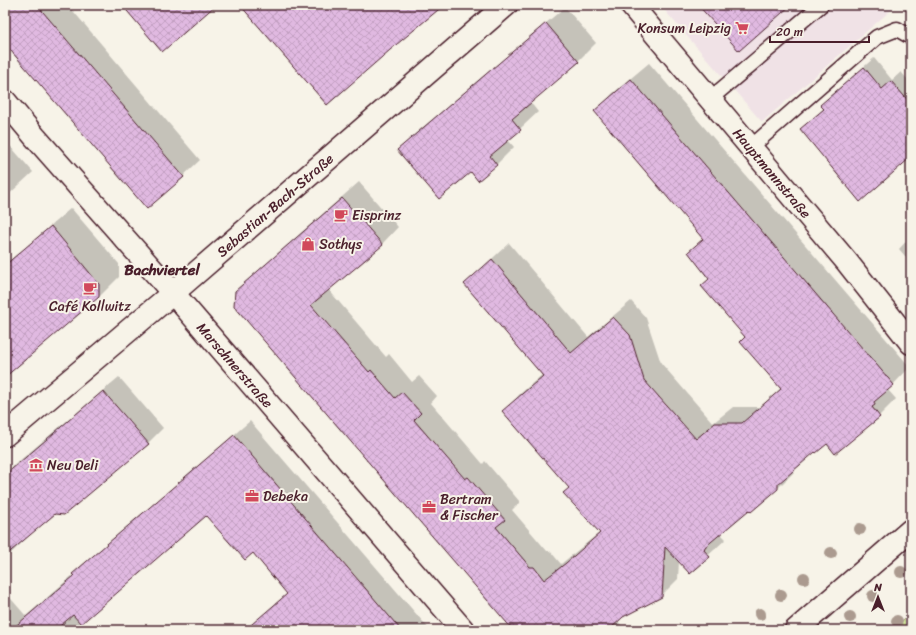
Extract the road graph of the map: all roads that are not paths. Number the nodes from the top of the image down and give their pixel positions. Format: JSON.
{"nodes":[{"id":1,"x":506,"y":5,"type":"edge"},
{"id":2,"x":631,"y":5,"type":"edge"},
{"id":3,"x":821,"y":5,"type":"edge"},
{"id":4,"x":911,"y":37,"type":"edge"},
{"id":5,"x":710,"y":99,"type":"junction"},
{"id":6,"x":5,"y":101,"type":"edge"},
{"id":7,"x":751,"y":147,"type":"junction"},
{"id":8,"x":172,"y":293,"type":"junction"},
{"id":9,"x":911,"y":343,"type":"edge"},
{"id":10,"x":5,"y":435,"type":"edge"},
{"id":11,"x":911,"y":530,"type":"edge"},
{"id":12,"x":463,"y":630,"type":"edge"},
{"id":13,"x":796,"y":630,"type":"edge"}],
"edges":[{"from":1,"to":8,"type":"street","name":"Sebastian-Bach-Straße"},
{"from":2,"to":5,"type":"street","name":"Hauptmannstraße"},
{"from":3,"to":5,"type":"lane"},
{"from":4,"to":7,"type":"lane"},
{"from":5,"to":7,"type":"street","name":"Hauptmannstraße"},
{"from":6,"to":8,"type":"street","name":"Marschnerstraße"},
{"from":7,"to":9,"type":"street","name":"Hauptmannstraße"},
{"from":8,"to":10,"type":"street","name":"Sebastian-Bach-Straße"},
{"from":8,"to":12,"type":"street","name":"Marschnerstraße"},
{"from":11,"to":13,"type":"street"}]}
